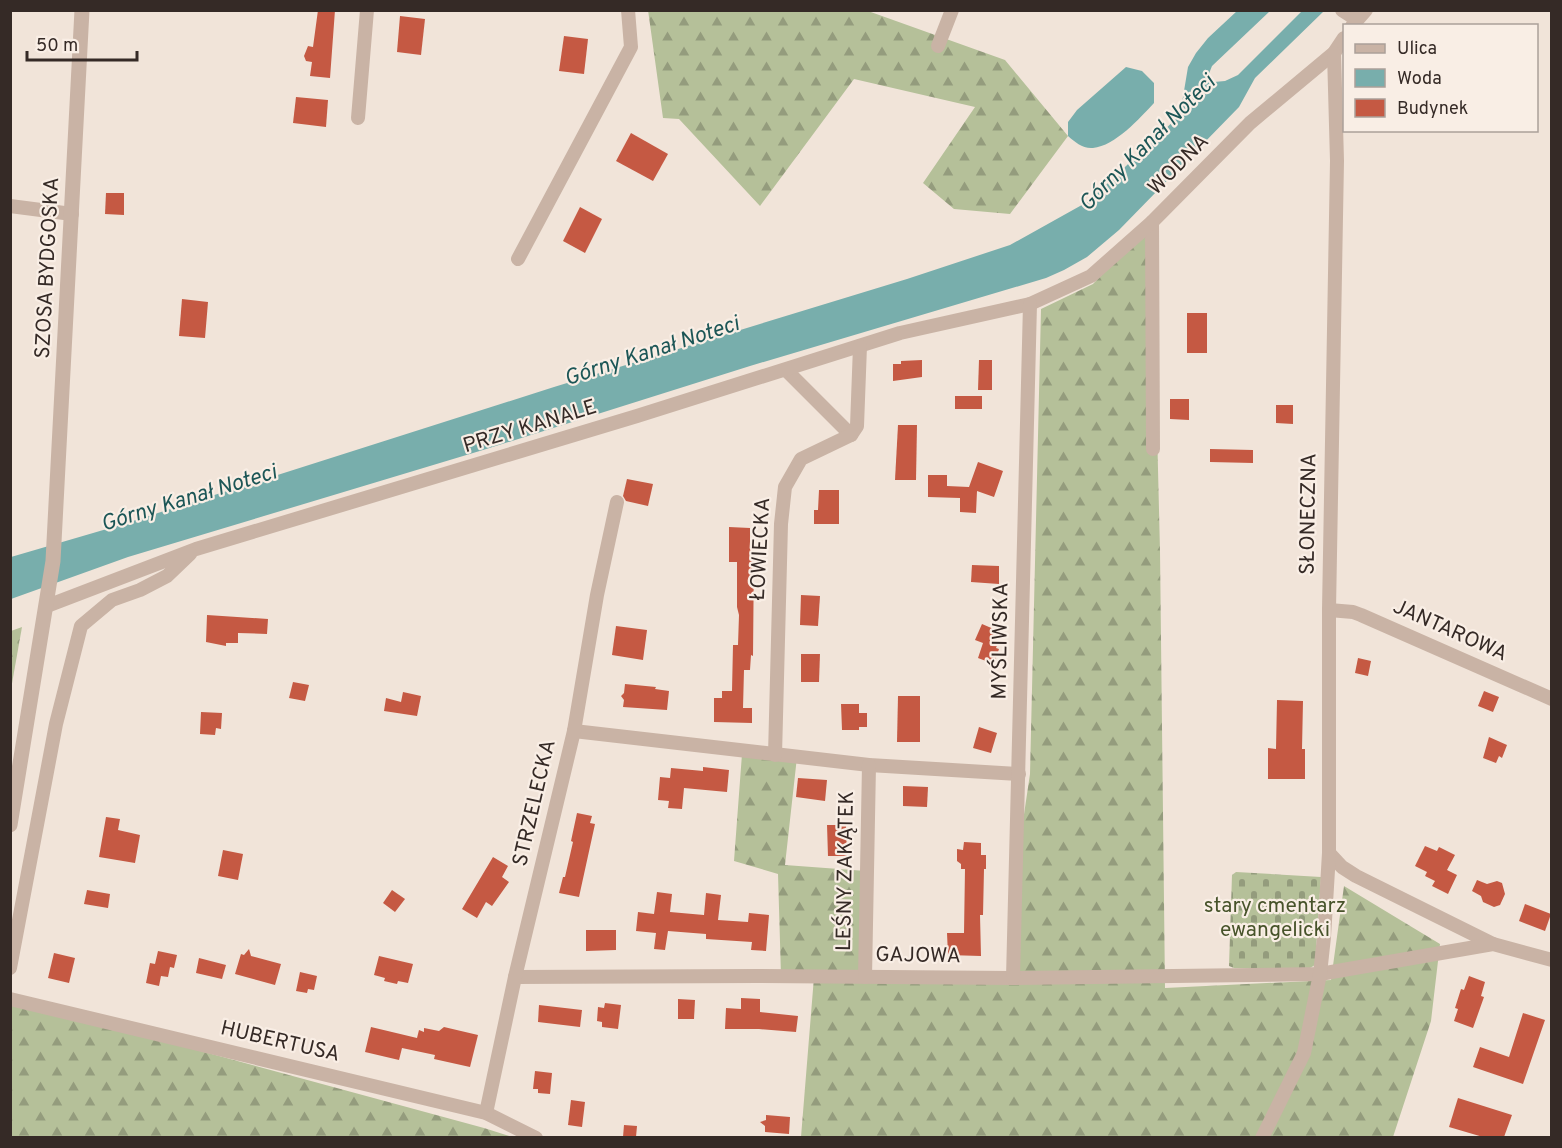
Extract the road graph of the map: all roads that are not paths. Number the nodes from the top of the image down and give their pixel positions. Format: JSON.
{"nodes":[{"id":1,"x":82,"y":10,"type":"edge"},
{"id":2,"x":367,"y":10,"type":"edge"},
{"id":3,"x":628,"y":10,"type":"edge"},
{"id":4,"x":952,"y":10,"type":"edge"},
{"id":5,"x":1342,"y":10,"type":"edge"},
{"id":6,"x":1358,"y":18,"type":"edge"},
{"id":7,"x":1343,"y":40,"type":"edge"},
{"id":8,"x":938,"y":46,"type":"dead end"},
{"id":9,"x":1334,"y":53,"type":"junction"},
{"id":10,"x":358,"y":118,"type":"dead end"},
{"id":11,"x":10,"y":206,"type":"edge"},
{"id":12,"x":72,"y":214,"type":"junction"},
{"id":13,"x":1152,"y":222,"type":"junction"},
{"id":14,"x":518,"y":259,"type":"dead end"},
{"id":15,"x":1030,"y":304,"type":"junction"},
{"id":16,"x":860,"y":346,"type":"junction"},
{"id":17,"x":786,"y":370,"type":"junction"},
{"id":18,"x":851,"y":435,"type":"junction"},
{"id":19,"x":1153,"y":449,"type":"dead end"},
{"id":20,"x":617,"y":502,"type":"dead end"},
{"id":21,"x":196,"y":549,"type":"junction"},
{"id":22,"x":48,"y":599,"type":"junction"},
{"id":23,"x":1329,"y":610,"type":"junction"},
{"id":24,"x":1551,"y":699,"type":"edge"},
{"id":25,"x":574,"y":731,"type":"junction"},
{"id":26,"x":775,"y":755,"type":"junction"},
{"id":27,"x":868,"y":765,"type":"junction"},
{"id":28,"x":1018,"y":774,"type":"junction"},
{"id":29,"x":10,"y":825,"type":"edge"},
{"id":30,"x":1329,"y":854,"type":"junction"},
{"id":31,"x":1493,"y":944,"type":"junction"},
{"id":32,"x":1551,"y":960,"type":"edge"},
{"id":33,"x":10,"y":969,"type":"edge"},
{"id":34,"x":1320,"y":974,"type":"junction"},
{"id":35,"x":515,"y":977,"type":"junction"},
{"id":36,"x":865,"y":977,"type":"junction"},
{"id":37,"x":1013,"y":978,"type":"junction"},
{"id":38,"x":10,"y":999,"type":"edge"},
{"id":39,"x":486,"y":1113,"type":"junction"},
{"id":40,"x":536,"y":1137,"type":"edge"},
{"id":41,"x":1262,"y":1137,"type":"edge"}],
"edges":[{"from":1,"to":12,"type":"street","name":"SZOSA BYDGOSKA"},
{"from":2,"to":10,"type":"street"},
{"from":3,"to":14,"type":"street"},
{"from":4,"to":8,"type":"street"},
{"from":5,"to":6,"type":"street"},
{"from":7,"to":9,"type":"street","name":"WODNA"},
{"from":9,"to":13,"type":"street","name":"WODNA"},
{"from":9,"to":23,"type":"street","name":"SŁONECZNA"},
{"from":11,"to":12,"type":"street"},
{"from":12,"to":22,"type":"street","name":"SZOSA BYDGOSKA"},
{"from":13,"to":15,"type":"street","name":"WODNA"},
{"from":13,"to":19,"type":"street"},
{"from":15,"to":16,"type":"street","name":"PRZY KANALE"},
{"from":15,"to":28,"type":"street","name":"MYŚLIWSKA"},
{"from":16,"to":17,"type":"street","name":"PRZY KANALE"},
{"from":16,"to":18,"type":"street"},
{"from":17,"to":18,"type":"street"},
{"from":17,"to":21,"type":"street","name":"PRZY KANALE"},
{"from":18,"to":26,"type":"street","name":"ŁOWIECKA"},
{"from":20,"to":25,"type":"street","name":"STRZELECKA"},
{"from":21,"to":22,"type":"street","name":"PRZY KANALE"},
{"from":21,"to":33,"type":"street"},
{"from":22,"to":29,"type":"street","name":"SZOSA BYDGOSKA"},
{"from":23,"to":24,"type":"street","name":"JANTAROWA"},
{"from":23,"to":30,"type":"street","name":"SŁONECZNA"},
{"from":25,"to":26,"type":"street"},
{"from":25,"to":35,"type":"street","name":"STRZELECKA"},
{"from":26,"to":27,"type":"street"},
{"from":27,"to":28,"type":"street"},
{"from":27,"to":36,"type":"street","name":"LEŚNY ZAKĄTEK"},
{"from":28,"to":37,"type":"street","name":"MYŚLIWSKA"},
{"from":30,"to":31,"type":"street"},
{"from":30,"to":34,"type":"street","name":"SŁONECZNA"},
{"from":31,"to":32,"type":"street"},
{"from":31,"to":34,"type":"street"},
{"from":34,"to":37,"type":"street","name":"GAJOWA"},
{"from":34,"to":41,"type":"street","name":"SŁONECZNA"},
{"from":35,"to":36,"type":"street","name":"GAJOWA"},
{"from":35,"to":39,"type":"street","name":"STRZELECKA"},
{"from":36,"to":37,"type":"street","name":"GAJOWA"},
{"from":38,"to":39,"type":"street","name":"HUBERTUSA"},
{"from":39,"to":40,"type":"street","name":"HUBERTUSA"}]}
